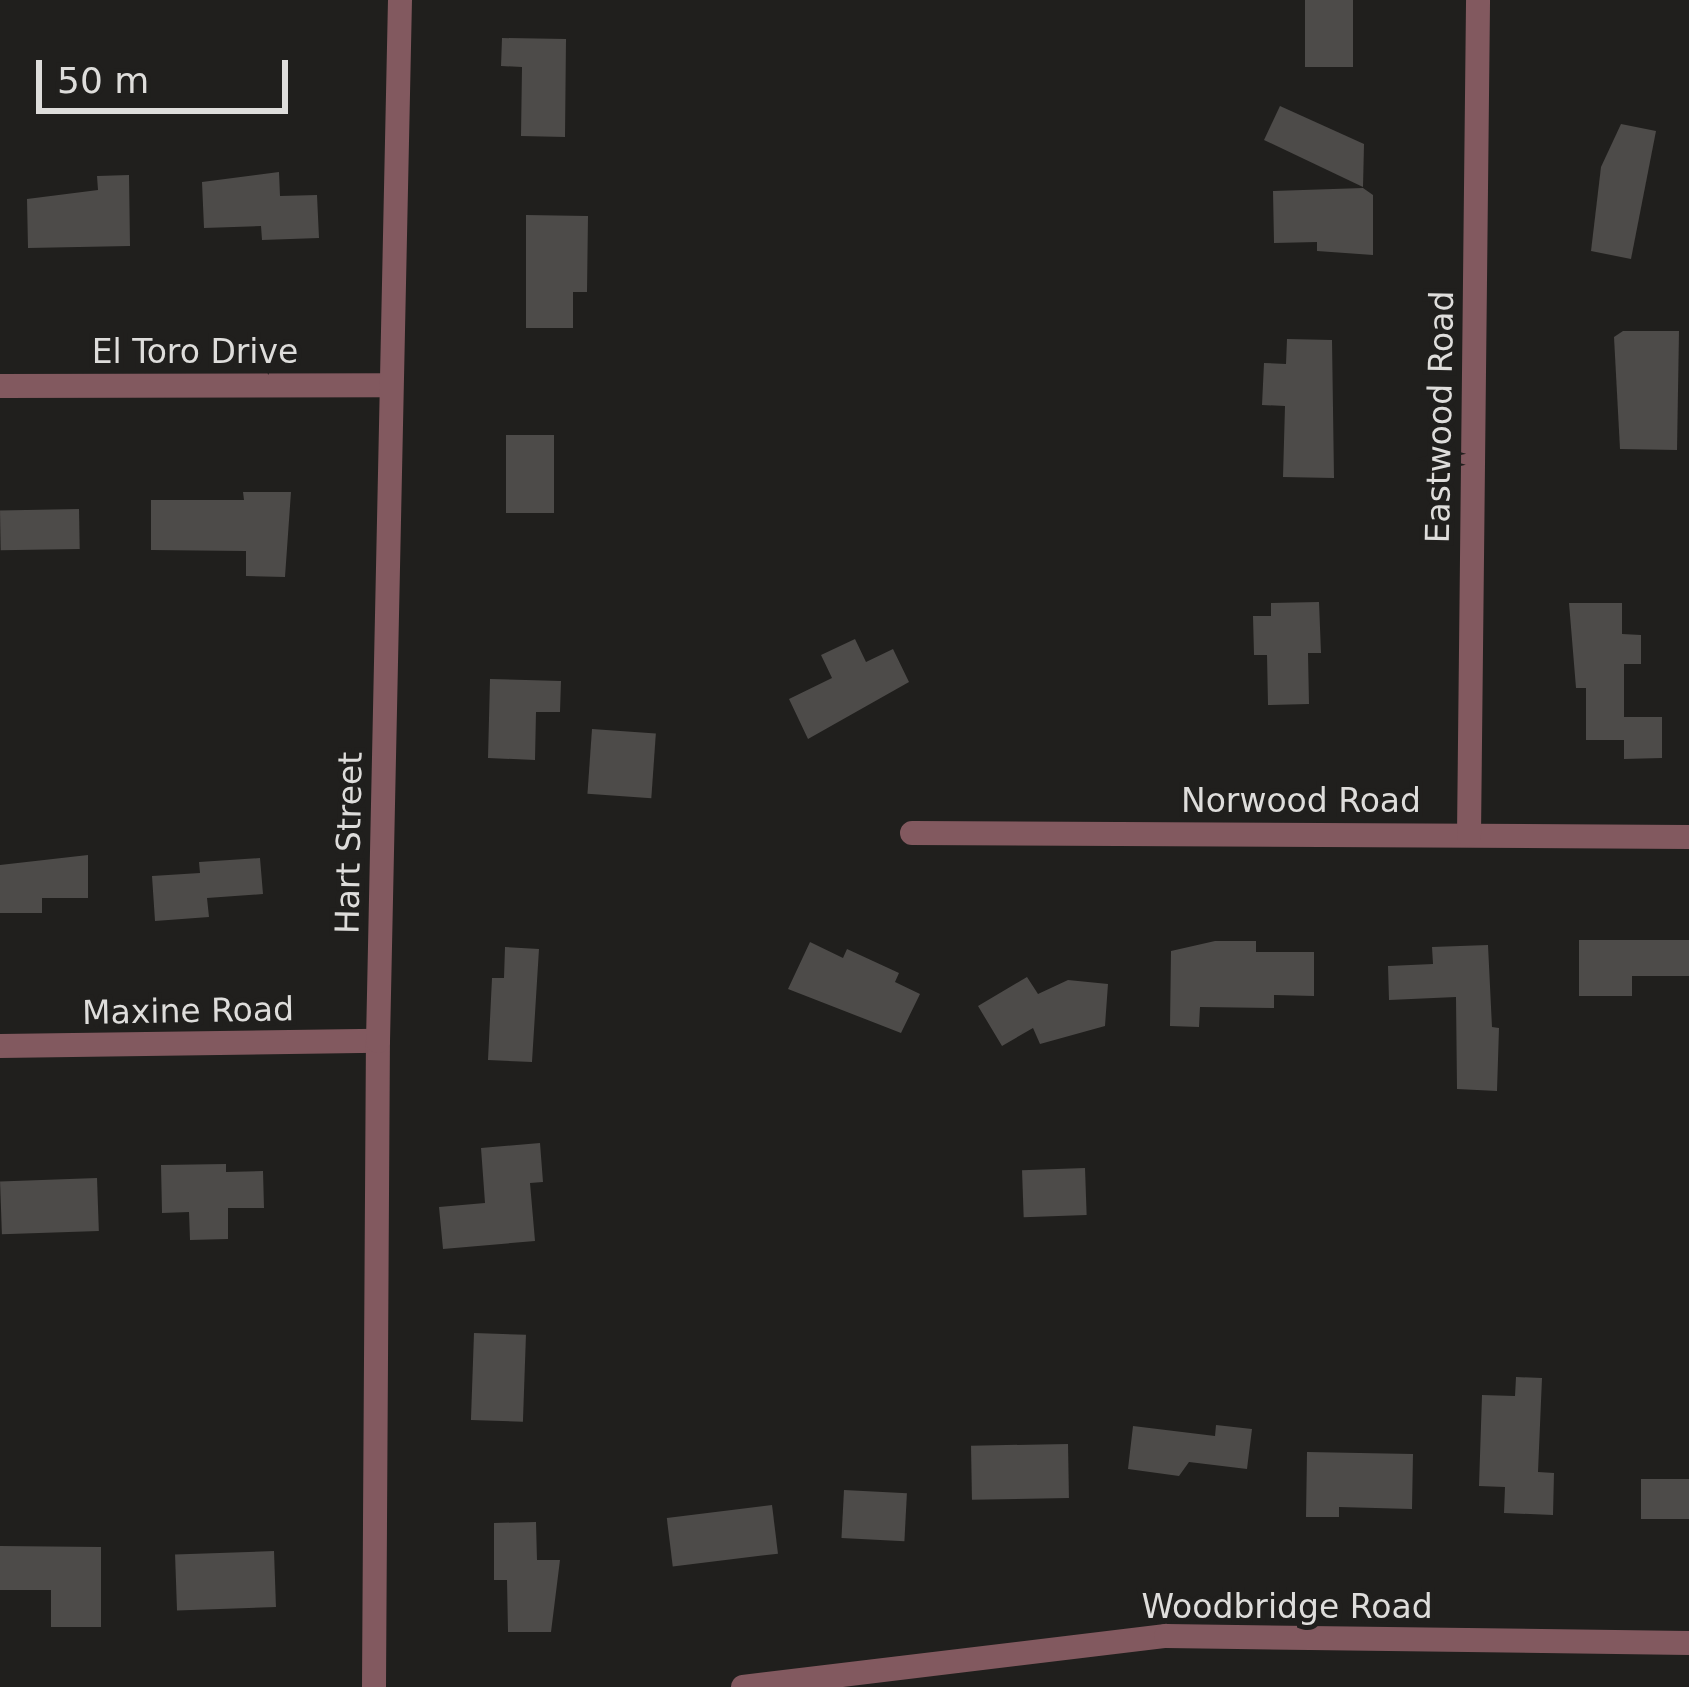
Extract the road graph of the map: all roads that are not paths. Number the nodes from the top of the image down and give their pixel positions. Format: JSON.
{"nodes":[{"id":1,"x":400,"y":0,"type":"edge"},
{"id":2,"x":1478,"y":0,"type":"edge"},
{"id":3,"x":391,"y":385,"type":"junction"},
{"id":4,"x":0,"y":386,"type":"edge"},
{"id":5,"x":912,"y":833,"type":"dead end"},
{"id":6,"x":1469,"y":835,"type":"junction"},
{"id":7,"x":1689,"y":837,"type":"edge"},
{"id":8,"x":378,"y":1041,"type":"junction"},
{"id":9,"x":0,"y":1046,"type":"edge"},
{"id":10,"x":1689,"y":1643,"type":"edge"},
{"id":11,"x":374,"y":1687,"type":"edge"},
{"id":12,"x":743,"y":1687,"type":"edge"}],
"edges":[{"from":1,"to":3,"type":"street","name":"Hart Street"},
{"from":2,"to":6,"type":"street","name":"Eastwood Road"},
{"from":3,"to":4,"type":"street","name":"El Toro Drive"},
{"from":3,"to":8,"type":"street","name":"Hart Street"},
{"from":5,"to":6,"type":"street","name":"Norwood Road"},
{"from":6,"to":7,"type":"street","name":"Norwood Road"},
{"from":8,"to":9,"type":"street","name":"Maxine Road"},
{"from":8,"to":11,"type":"street","name":"Hart Street"},
{"from":10,"to":12,"type":"street","name":"Woodbridge Road"}]}
